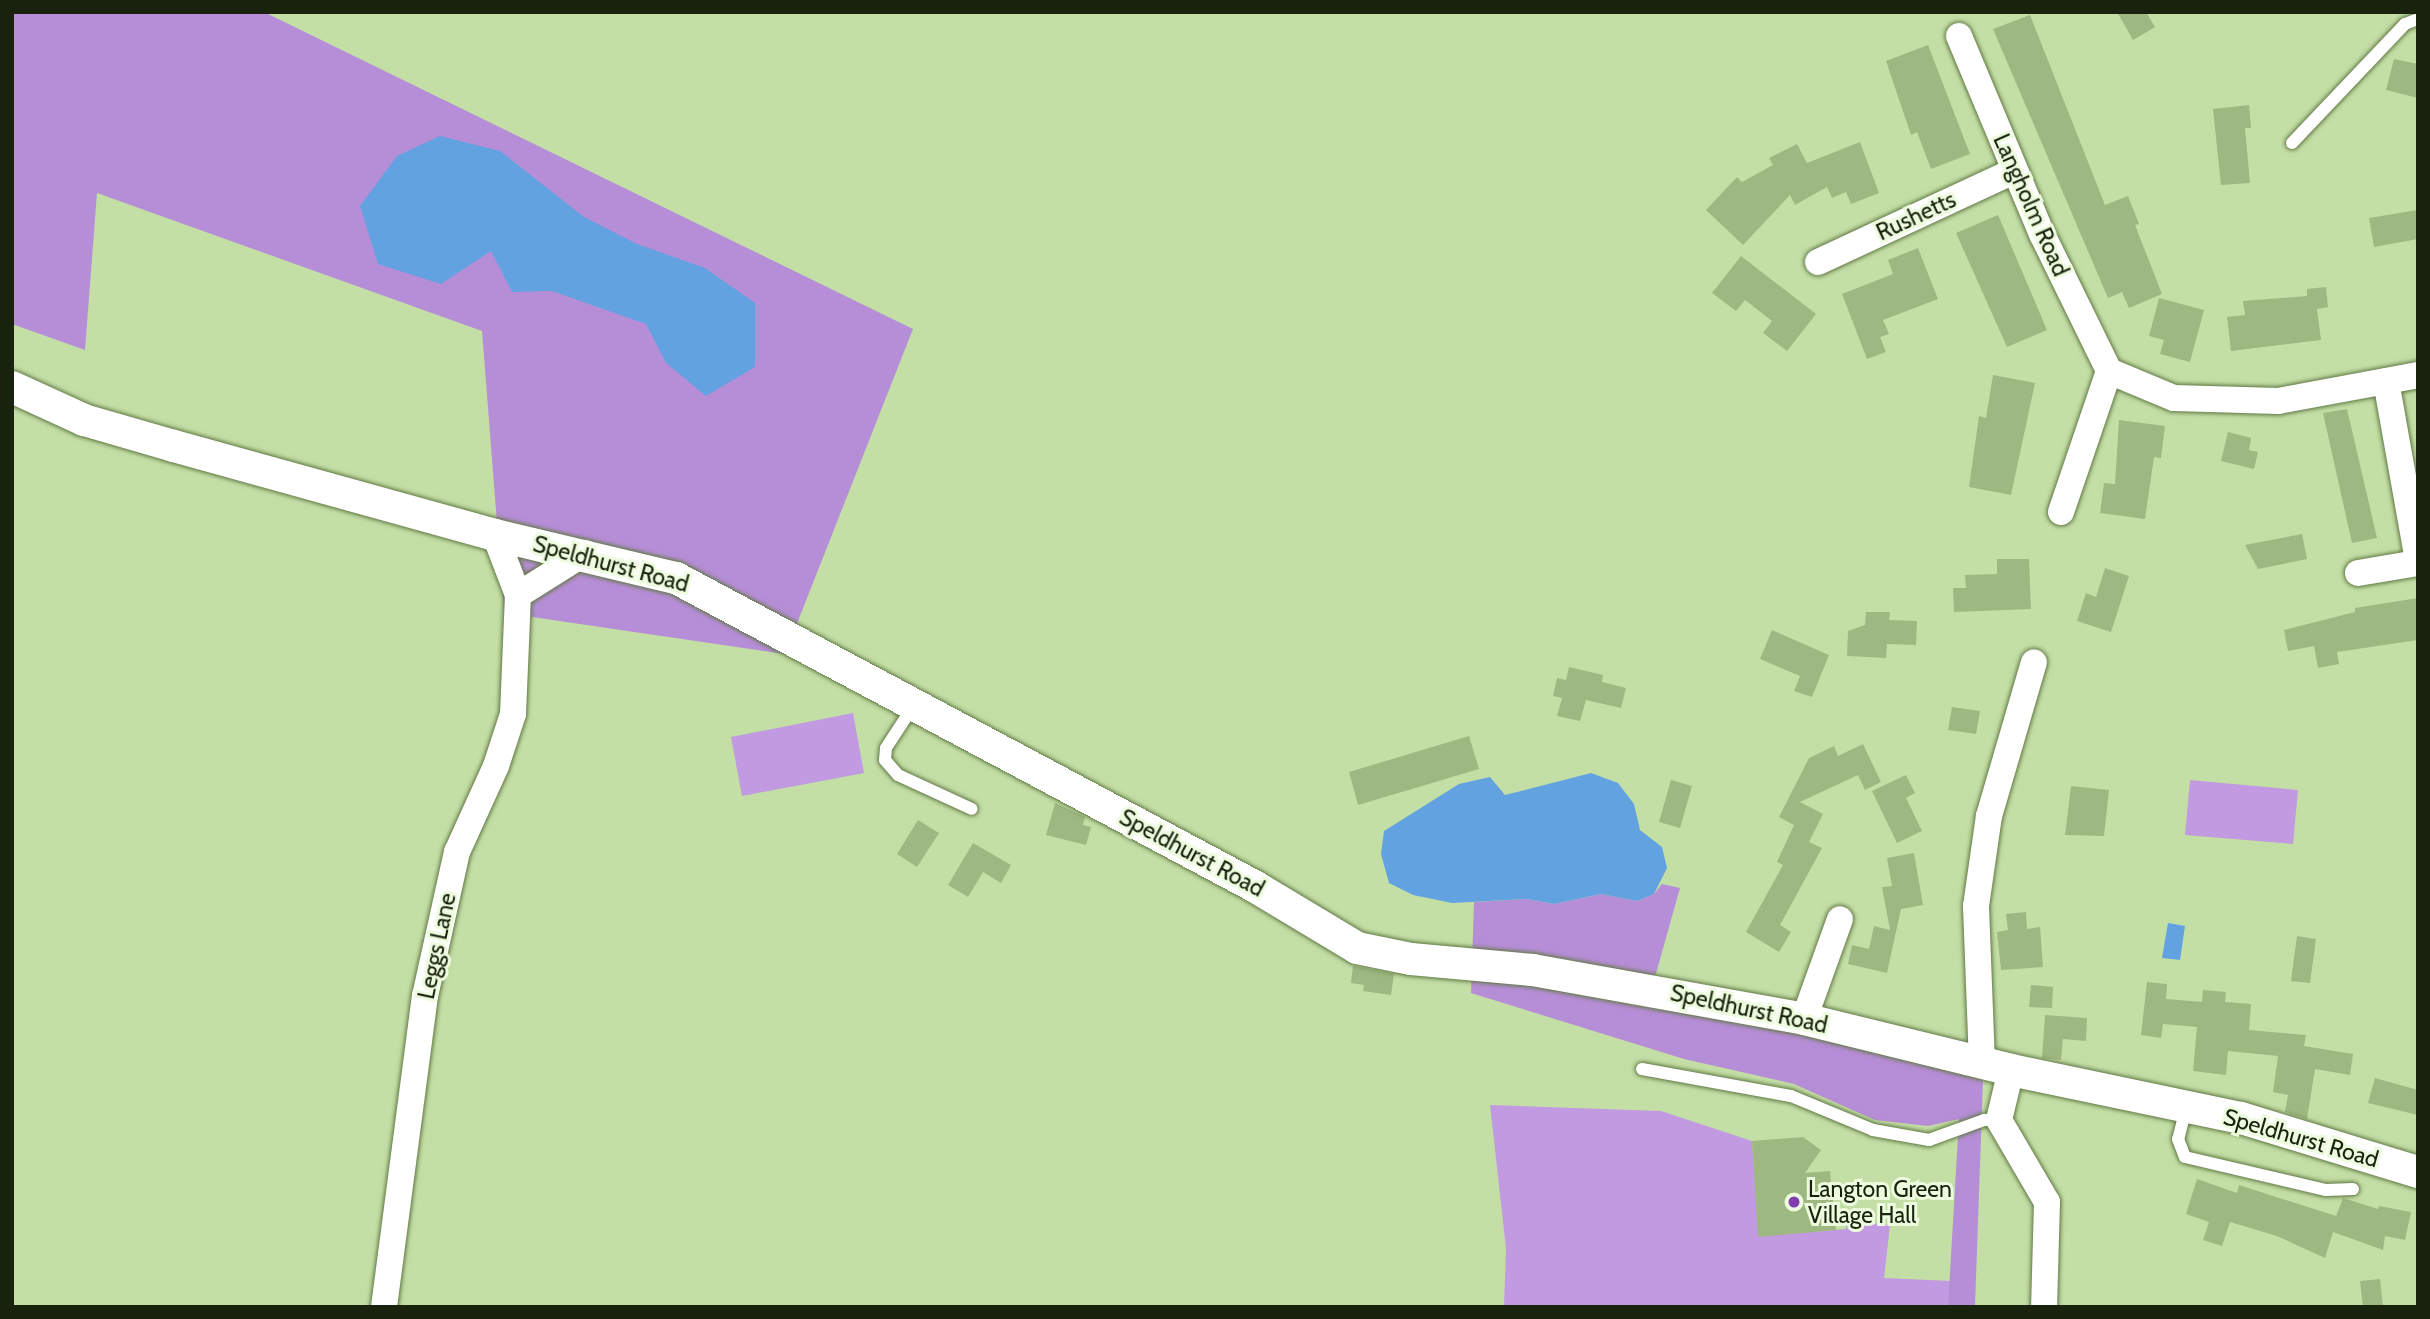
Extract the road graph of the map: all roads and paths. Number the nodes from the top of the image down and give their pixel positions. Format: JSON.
{"nodes":[{"id":1,"x":2418,"y":19,"type":"edge"},
{"id":2,"x":1959,"y":36,"type":"dead end"},
{"id":3,"x":2292,"y":143,"type":"dead end"},
{"id":4,"x":2014,"y":171,"type":"junction"},
{"id":5,"x":1818,"y":262,"type":"dead end"},
{"id":6,"x":2109,"y":371,"type":"junction"},
{"id":7,"x":2418,"y":375,"type":"edge"},
{"id":8,"x":2386,"y":381,"type":"junction"},
{"id":9,"x":12,"y":387,"type":"edge"},
{"id":10,"x":2062,"y":512,"type":"dead end"},
{"id":11,"x":495,"y":535,"type":"junction"},
{"id":12,"x":585,"y":553,"type":"junction"},
{"id":13,"x":2418,"y":562,"type":"edge"},
{"id":14,"x":2358,"y":573,"type":"dead end"},
{"id":15,"x":518,"y":596,"type":"junction"},
{"id":16,"x":2034,"y":662,"type":"dead end"},
{"id":17,"x":914,"y":705,"type":"junction"},
{"id":18,"x":972,"y":809,"type":"dead end"},
{"id":19,"x":1840,"y":919,"type":"dead end"},
{"id":20,"x":1804,"y":1019,"type":"junction"},
{"id":21,"x":1997,"y":1066,"type":"junction"},
{"id":22,"x":1642,"y":1069,"type":"dead end"},
{"id":23,"x":2186,"y":1108,"type":"junction"},
{"id":24,"x":1999,"y":1120,"type":"junction"},
{"id":25,"x":2418,"y":1172,"type":"edge"},
{"id":26,"x":2353,"y":1189,"type":"dead end"},
{"id":27,"x":384,"y":1307,"type":"edge"},
{"id":28,"x":2044,"y":1307,"type":"edge"}],
"edges":[{"from":1,"to":3,"type":"lane"},
{"from":2,"to":4,"type":"street","name":"Langholm Road"},
{"from":4,"to":5,"type":"street","name":"Rushetts"},
{"from":4,"to":6,"type":"street","name":"Langholm Road"},
{"from":6,"to":8,"type":"street"},
{"from":6,"to":10,"type":"street"},
{"from":7,"to":8,"type":"street"},
{"from":8,"to":13,"type":"street"},
{"from":9,"to":11,"type":"street","name":"Speldhurst Road"},
{"from":11,"to":12,"type":"street","name":"Speldhurst Road"},
{"from":11,"to":15,"type":"street","name":"Leggs Lane"},
{"from":12,"to":15,"type":"street"},
{"from":12,"to":17,"type":"street","name":"Speldhurst Road"},
{"from":13,"to":14,"type":"street"},
{"from":15,"to":27,"type":"street","name":"Leggs Lane"},
{"from":16,"to":21,"type":"street"},
{"from":17,"to":18,"type":"lane"},
{"from":17,"to":20,"type":"street","name":"Speldhurst Road"},
{"from":19,"to":20,"type":"street"},
{"from":20,"to":21,"type":"street","name":"Speldhurst Road"},
{"from":21,"to":23,"type":"street","name":"Speldhurst Road"},
{"from":21,"to":24,"type":"street"},
{"from":22,"to":24,"type":"lane"},
{"from":23,"to":25,"type":"street","name":"Speldhurst Road"},
{"from":23,"to":26,"type":"lane"},
{"from":24,"to":28,"type":"street"}]}
